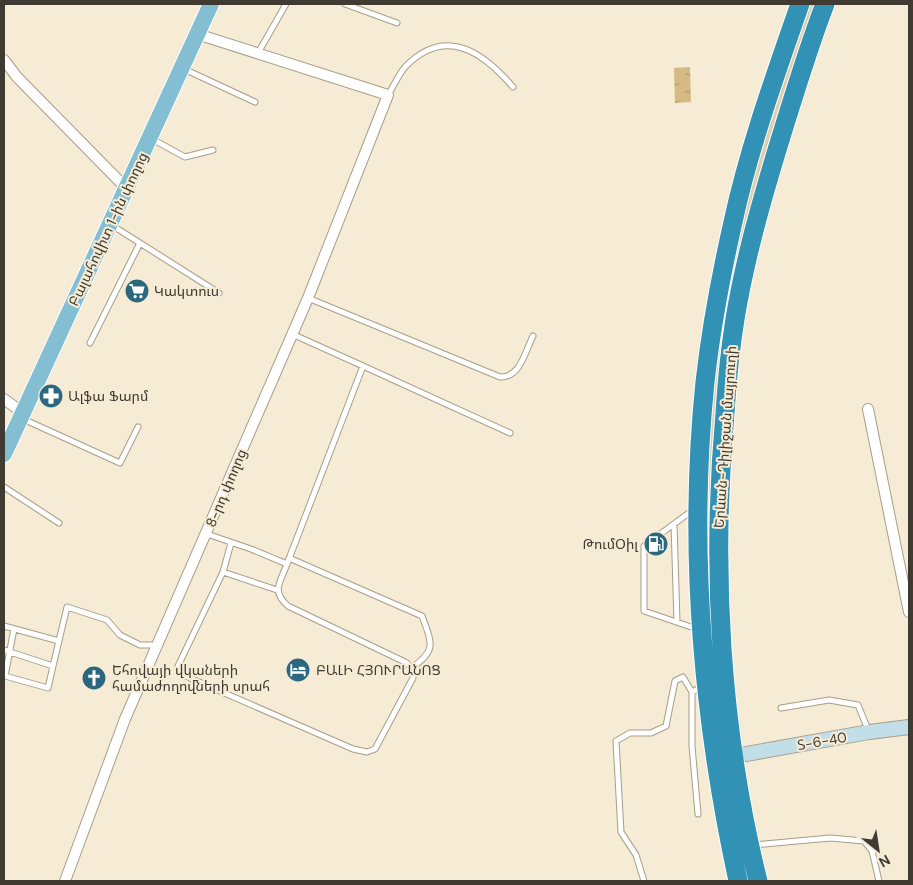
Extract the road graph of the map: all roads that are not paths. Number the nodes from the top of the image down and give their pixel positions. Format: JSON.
{"nodes":[{"id":1,"x":211,"y":4,"type":"edge"},
{"id":2,"x":286,"y":4,"type":"edge"},
{"id":3,"x":346,"y":4,"type":"edge"},
{"id":4,"x":800,"y":4,"type":"edge"},
{"id":5,"x":825,"y":4,"type":"edge"},
{"id":6,"x":397,"y":23,"type":"dead end"},
{"id":7,"x":196,"y":34,"type":"junction"},
{"id":8,"x":257,"y":53,"type":"junction"},
{"id":9,"x":4,"y":60,"type":"edge"},
{"id":10,"x":181,"y":68,"type":"junction"},
{"id":11,"x":513,"y":87,"type":"dead end"},
{"id":12,"x":388,"y":95,"type":"junction"},
{"id":13,"x":254,"y":102,"type":"dead end"},
{"id":14,"x":150,"y":137,"type":"junction"},
{"id":15,"x":213,"y":150,"type":"dead end"},
{"id":16,"x":126,"y":189,"type":"junction"},
{"id":17,"x":110,"y":224,"type":"junction"},
{"id":18,"x":140,"y":243,"type":"junction"},
{"id":19,"x":219,"y":293,"type":"dead end"},
{"id":20,"x":308,"y":298,"type":"junction"},
{"id":21,"x":292,"y":334,"type":"junction"},
{"id":22,"x":533,"y":336,"type":"dead end"},
{"id":23,"x":90,"y":343,"type":"dead end"},
{"id":24,"x":363,"y":366,"type":"junction"},
{"id":25,"x":4,"y":399,"type":"edge"},
{"id":26,"x":868,"y":409,"type":"dead end"},
{"id":27,"x":22,"y":416,"type":"junction"},
{"id":28,"x":138,"y":427,"type":"dead end"},
{"id":29,"x":510,"y":433,"type":"dead end"},
{"id":30,"x":4,"y":454,"type":"edge"},
{"id":31,"x":4,"y":487,"type":"edge"},
{"id":32,"x":699,"y":506,"type":"junction"},
{"id":33,"x":59,"y":523,"type":"dead end"},
{"id":34,"x":674,"y":524,"type":"junction"},
{"id":35,"x":206,"y":534,"type":"junction"},
{"id":36,"x":231,"y":543,"type":"junction"},
{"id":37,"x":289,"y":558,"type":"junction"},
{"id":38,"x":286,"y":564,"type":"junction"},
{"id":39,"x":223,"y":572,"type":"junction"},
{"id":40,"x":277,"y":590,"type":"junction"},
{"id":41,"x":909,"y":612,"type":"edge"},
{"id":42,"x":677,"y":622,"type":"junction"},
{"id":43,"x":4,"y":626,"type":"edge"},
{"id":44,"x":14,"y":629,"type":"junction"},
{"id":45,"x":703,"y":632,"type":"junction"},
{"id":46,"x":59,"y":641,"type":"junction"},
{"id":47,"x":158,"y":645,"type":"junction"},
{"id":48,"x":7,"y":651,"type":"edge"},
{"id":49,"x":53,"y":666,"type":"junction"},
{"id":50,"x":410,"y":668,"type":"junction"},
{"id":51,"x":700,"y":688,"type":"junction"},
{"id":52,"x":781,"y":708,"type":"dead end"},
{"id":53,"x":909,"y":727,"type":"edge"},
{"id":54,"x":869,"y":732,"type":"junction"},
{"id":55,"x":735,"y":756,"type":"junction"},
{"id":56,"x":698,"y":814,"type":"dead end"},
{"id":57,"x":749,"y":846,"type":"junction"},
{"id":58,"x":65,"y":881,"type":"edge"},
{"id":59,"x":644,"y":881,"type":"edge"},
{"id":60,"x":738,"y":881,"type":"edge"},
{"id":61,"x":758,"y":881,"type":"edge"},
{"id":62,"x":879,"y":881,"type":"edge"}],
"edges":[{"from":1,"to":7,"type":"main road","name":"Բալահովիտ 1-ին փողոց"},
{"from":2,"to":8,"type":"lane"},
{"from":3,"to":6,"type":"lane"},
{"from":4,"to":32,"type":"highway","name":"Երևան-Դիլիջան մայրուղի"},
{"from":5,"to":55,"type":"highway","name":"Երևան-Դիլիջան մայրուղի"},
{"from":7,"to":8,"type":"street"},
{"from":7,"to":10,"type":"main road","name":"Բալահովիտ 1-ին փողոց"},
{"from":8,"to":12,"type":"street"},
{"from":9,"to":16,"type":"street"},
{"from":10,"to":13,"type":"lane"},
{"from":10,"to":14,"type":"main road","name":"Բալահովիտ 1-ին փողոց"},
{"from":11,"to":12,"type":"lane"},
{"from":12,"to":20,"type":"street","name":"8-րդ փողոց"},
{"from":14,"to":15,"type":"lane"},
{"from":14,"to":16,"type":"main road","name":"Բալահովիտ 1-ին փողոց"},
{"from":16,"to":17,"type":"main road","name":"Բալահովիտ 1-ին փողոց"},
{"from":17,"to":18,"type":"lane"},
{"from":17,"to":27,"type":"main road","name":"Բալահովիտ 1-ին փողոց"},
{"from":18,"to":19,"type":"lane"},
{"from":18,"to":23,"type":"lane"},
{"from":20,"to":21,"type":"street","name":"8-րդ փողոց"},
{"from":20,"to":22,"type":"lane"},
{"from":21,"to":24,"type":"lane"},
{"from":21,"to":35,"type":"street","name":"8-րդ փողոց"},
{"from":24,"to":29,"type":"lane"},
{"from":24,"to":37,"type":"lane"},
{"from":25,"to":27,"type":"street"},
{"from":26,"to":41,"type":"street"},
{"from":27,"to":28,"type":"lane"},
{"from":27,"to":30,"type":"main road","name":"Բալահովիտ 1-ին փողոց"},
{"from":31,"to":33,"type":"lane"},
{"from":32,"to":34,"type":"lane"},
{"from":32,"to":45,"type":"highway","name":"Երևան-Դիլիջան մայրուղի"},
{"from":34,"to":42,"type":"lane"},
{"from":34,"to":42,"type":"lane"},
{"from":35,"to":36,"type":"lane"},
{"from":35,"to":47,"type":"street","name":"8-րդ փողոց"},
{"from":36,"to":38,"type":"lane"},
{"from":36,"to":39,"type":"lane"},
{"from":37,"to":38,"type":"lane"},
{"from":37,"to":50,"type":"lane"},
{"from":38,"to":40,"type":"lane"},
{"from":39,"to":40,"type":"lane"},
{"from":39,"to":50,"type":"lane"},
{"from":40,"to":50,"type":"lane"},
{"from":42,"to":45,"type":"lane"},
{"from":43,"to":44,"type":"lane"},
{"from":44,"to":46,"type":"lane"},
{"from":44,"to":48,"type":"lane"},
{"from":45,"to":51,"type":"highway","name":"Երևան-Դիլիջան մայրուղի"},
{"from":46,"to":47,"type":"lane"},
{"from":46,"to":49,"type":"lane"},
{"from":47,"to":58,"type":"street","name":"8-րդ փողոց"},
{"from":48,"to":49,"type":"lane"},
{"from":48,"to":49,"type":"lane"},
{"from":51,"to":56,"type":"lane"},
{"from":51,"to":59,"type":"lane"},
{"from":51,"to":60,"type":"highway","name":"Երևան-Դիլիջան մայրուղի"},
{"from":52,"to":54,"type":"lane"},
{"from":53,"to":54,"type":"street","name":"Տ-6-40","number":"Տ-6-40"},
{"from":54,"to":55,"type":"street","name":"Տ-6-40","number":"Տ-6-40"},
{"from":55,"to":57,"type":"highway","name":"Երևան-Դիլիջան մայրուղի"},
{"from":57,"to":61,"type":"highway","name":"Երևան-Դիլիջան մայրուղի"},
{"from":57,"to":62,"type":"lane"}]}
